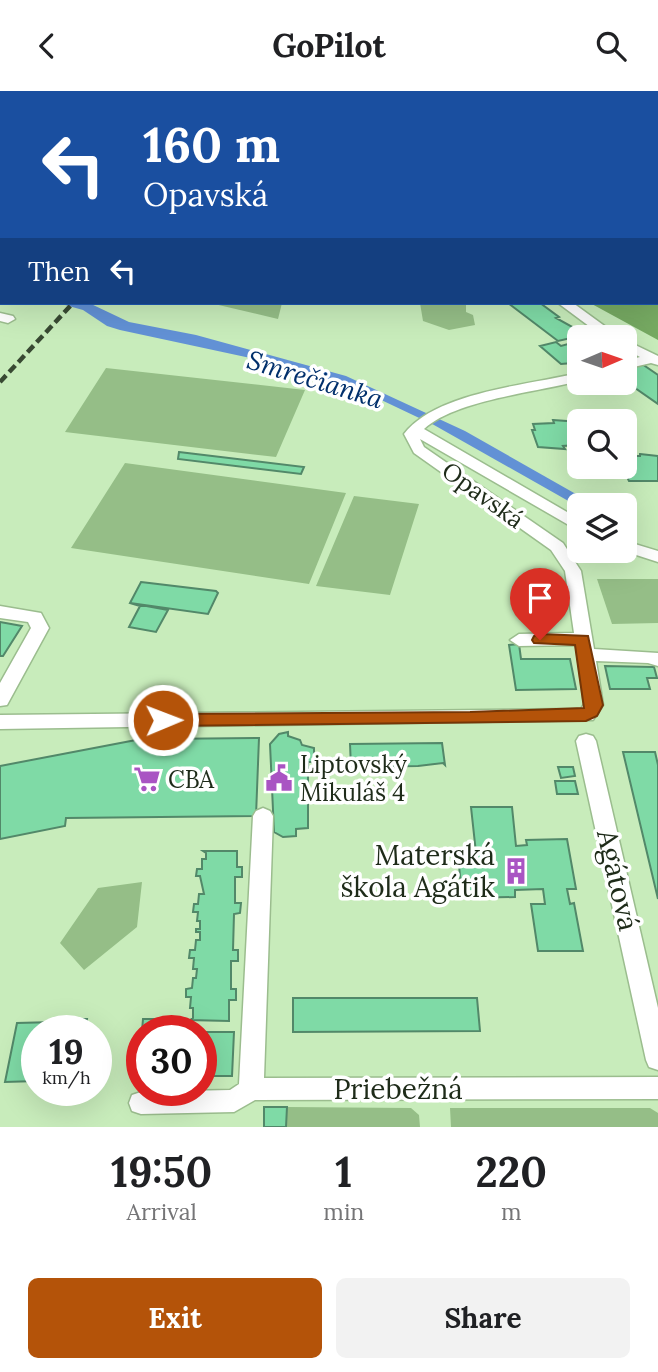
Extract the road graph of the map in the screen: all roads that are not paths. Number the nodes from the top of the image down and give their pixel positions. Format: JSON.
{"nodes":[{"id":1,"x":568,"y":305,"type":"edge"},
{"id":2,"x":596,"y":325,"type":"edge"},
{"id":3,"x":637,"y":350,"type":"edge"},
{"id":4,"x":655,"y":359,"type":"edge"},
{"id":5,"x":637,"y":363,"type":"edge"},
{"id":6,"x":567,"y":380,"type":"edge"},
{"id":7,"x":414,"y":429,"type":"junction"},
{"id":8,"x":567,"y":519,"type":"edge"},
{"id":9,"x":637,"y":551,"type":"edge"},
{"id":10,"x":658,"y":557,"type":"edge"},
{"id":11,"x":0,"y":612,"type":"edge"},
{"id":12,"x":519,"y":640,"type":"dead end"},
{"id":13,"x":583,"y":647,"type":"junction"},
{"id":14,"x":658,"y":660,"type":"edge"},
{"id":15,"x":0,"y":699,"type":"edge"},
{"id":16,"x":0,"y":722,"type":"edge"},
{"id":17,"x":586,"y":741,"type":"dead end"},
{"id":18,"x":264,"y":816,"type":"dead end"},
{"id":19,"x":658,"y":1060,"type":"edge"},
{"id":20,"x":658,"y":1088,"type":"edge"},
{"id":21,"x":251,"y":1089,"type":"junction"},
{"id":22,"x":217,"y":1101,"type":"edge"}],
"edges":[{"from":1,"to":2,"type":"street"},
{"from":3,"to":4,"type":"street"},
{"from":4,"to":5,"type":"street"},
{"from":6,"to":7,"type":"street"},
{"from":7,"to":8,"type":"street"},
{"from":7,"to":13,"type":"street","name":"Opavská"},
{"from":9,"to":10,"type":"street"},
{"from":11,"to":15,"type":"street"},
{"from":12,"to":13,"type":"street"},
{"from":13,"to":14,"type":"street"},
{"from":13,"to":16,"type":"street","name":"Opavská"},
{"from":17,"to":19,"type":"street","name":"Agátová"},
{"from":18,"to":21,"type":"street"},
{"from":20,"to":21,"type":"street","name":"Priebežná"},
{"from":21,"to":22,"type":"street","name":"Priebežná"}]}
